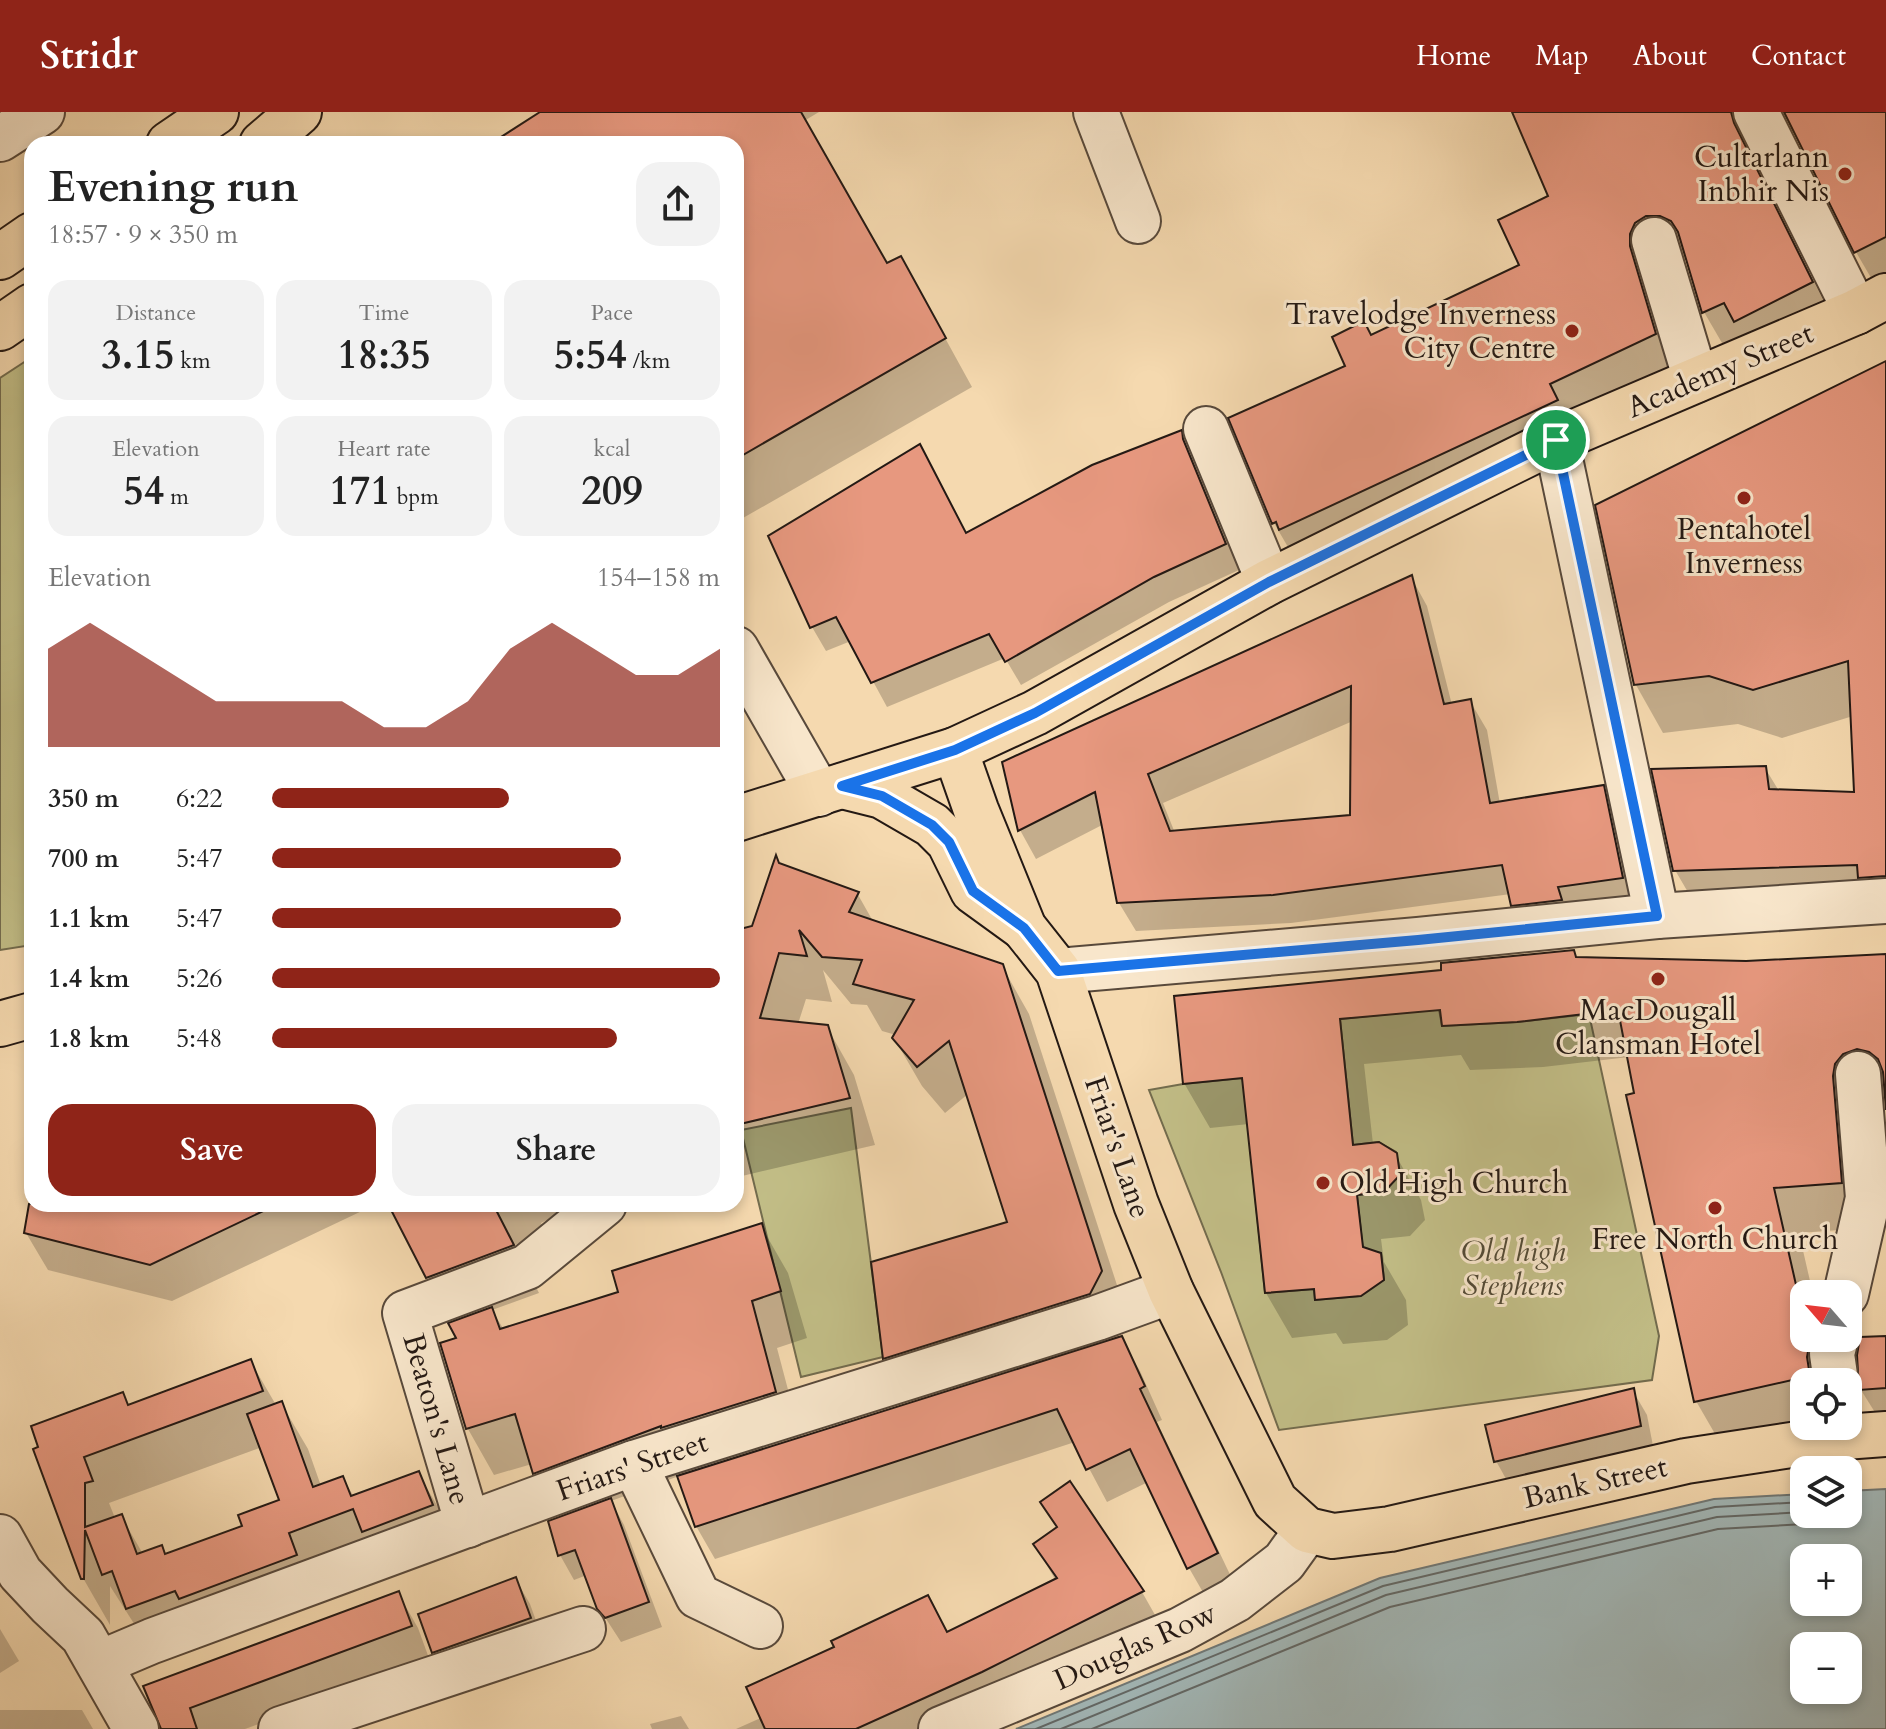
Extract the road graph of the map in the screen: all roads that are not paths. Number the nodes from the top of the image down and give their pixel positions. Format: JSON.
{"nodes":[{"id":1,"x":42,"y":112,"type":"edge"},
{"id":2,"x":216,"y":112,"type":"edge"},
{"id":3,"x":299,"y":112,"type":"edge"},
{"id":4,"x":1096,"y":112,"type":"edge"},
{"id":5,"x":1756,"y":112,"type":"edge"},
{"id":6,"x":181,"y":136,"type":"edge"},
{"id":7,"x":271,"y":136,"type":"edge"},
{"id":8,"x":0,"y":139,"type":"edge"},
{"id":9,"x":1138,"y":221,"type":"dead end"},
{"id":10,"x":24,"y":240,"type":"edge"},
{"id":11,"x":1654,"y":240,"type":"dead end"},
{"id":12,"x":0,"y":257,"type":"edge"},
{"id":13,"x":1871,"y":304,"type":"edge"},
{"id":14,"x":24,"y":312,"type":"edge"},
{"id":15,"x":0,"y":328,"type":"edge"},
{"id":16,"x":1696,"y":380,"type":"junction"},
{"id":17,"x":1206,"y":429,"type":"dead end"},
{"id":18,"x":1556,"y":440,"type":"junction"},
{"id":19,"x":1269,"y":582,"type":"junction"},
{"id":20,"x":744,"y":661,"type":"edge"},
{"id":21,"x":955,"y":750,"type":"junction"},
{"id":22,"x":830,"y":790,"type":"junction"},
{"id":23,"x":744,"y":817,"type":"edge"},
{"id":24,"x":1886,"y":901,"type":"edge"},
{"id":25,"x":1657,"y":916,"type":"junction"},
{"id":26,"x":1024,"y":928,"type":"junction"},
{"id":27,"x":1058,"y":971,"type":"junction"},
{"id":28,"x":24,"y":1017,"type":"edge"},
{"id":29,"x":0,"y":1024,"type":"edge"},
{"id":30,"x":1858,"y":1074,"type":"dead end"},
{"id":31,"x":1877,"y":1197,"type":"edge"},
{"id":32,"x":594,"y":1212,"type":"edge"},
{"id":33,"x":1850,"y":1280,"type":"edge"},
{"id":34,"x":1171,"y":1291,"type":"junction"},
{"id":35,"x":1811,"y":1440,"type":"edge"},
{"id":36,"x":634,"y":1463,"type":"junction"},
{"id":37,"x":468,"y":1525,"type":"junction"},
{"id":38,"x":1307,"y":1530,"type":"junction"},
{"id":39,"x":0,"y":1537,"type":"edge"},
{"id":40,"x":760,"y":1626,"type":"dead end"},
{"id":41,"x":583,"y":1629,"type":"dead end"},
{"id":42,"x":100,"y":1663,"type":"junction"},
{"id":43,"x":136,"y":1729,"type":"edge"},
{"id":44,"x":281,"y":1729,"type":"edge"},
{"id":45,"x":941,"y":1729,"type":"edge"}],
"edges":[{"from":1,"to":8,"type":"street"},
{"from":2,"to":6,"type":"main road"},
{"from":3,"to":7,"type":"main road"},
{"from":4,"to":9,"type":"street"},
{"from":5,"to":13,"type":"street"},
{"from":10,"to":12,"type":"main road"},
{"from":11,"to":16,"type":"street"},
{"from":13,"to":16,"type":"main road","name":"Academy Street"},
{"from":14,"to":15,"type":"main road"},
{"from":16,"to":18,"type":"main road","name":"Academy Street"},
{"from":17,"to":19,"type":"street"},
{"from":18,"to":19,"type":"main road","name":"Academy Street"},
{"from":18,"to":25,"type":"street"},
{"from":19,"to":21,"type":"main road","name":"Academy Street"},
{"from":20,"to":22,"type":"street"},
{"from":21,"to":22,"type":"main road","name":"Academy Street"},
{"from":21,"to":26,"type":"main road","name":"Friar's Lane"},
{"from":22,"to":23,"type":"main road","name":"Academy Street"},
{"from":22,"to":26,"type":"main road"},
{"from":24,"to":25,"type":"street"},
{"from":25,"to":27,"type":"street"},
{"from":26,"to":27,"type":"main road","name":"Friar's Lane"},
{"from":27,"to":34,"type":"main road","name":"Friar's Lane"},
{"from":28,"to":29,"type":"main road"},
{"from":30,"to":31,"type":"street"},
{"from":31,"to":33,"type":"street"},
{"from":32,"to":37,"type":"street","name":"Beaton's Lane"},
{"from":34,"to":36,"type":"street","name":"Friars' Street"},
{"from":34,"to":38,"type":"main road","name":"Friar's Lane"},
{"from":35,"to":38,"type":"main road","name":"Bank Street"},
{"from":36,"to":37,"type":"street","name":"Friars' Street"},
{"from":36,"to":40,"type":"street"},
{"from":37,"to":42,"type":"street","name":"Friars' Street"},
{"from":38,"to":45,"type":"street","name":"Douglas Row"},
{"from":39,"to":42,"type":"street"},
{"from":41,"to":44,"type":"street"},
{"from":42,"to":43,"type":"street"}]}
